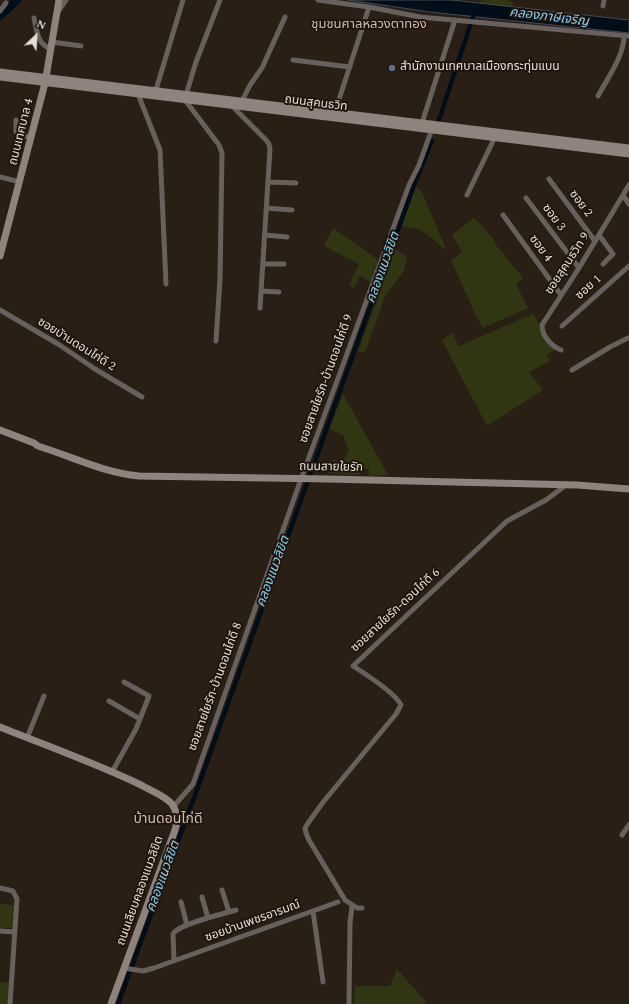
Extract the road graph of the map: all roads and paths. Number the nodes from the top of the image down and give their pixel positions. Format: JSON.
{"nodes":[{"id":1,"x":59,"y":0,"type":"edge"},
{"id":2,"x":66,"y":0,"type":"edge"},
{"id":3,"x":183,"y":0,"type":"edge"},
{"id":4,"x":220,"y":0,"type":"edge"},
{"id":5,"x":318,"y":0,"type":"edge"},
{"id":6,"x":604,"y":0,"type":"edge"},
{"id":7,"x":6,"y":3,"type":"dead end"},
{"id":8,"x":603,"y":6,"type":"dead end"},
{"id":9,"x":369,"y":7,"type":"junction"},
{"id":10,"x":0,"y":11,"type":"edge"},
{"id":11,"x":57,"y":14,"type":"junction"},
{"id":12,"x":285,"y":17,"type":"dead end"},
{"id":13,"x":34,"y":18,"type":"dead end"},
{"id":14,"x":455,"y":20,"type":"junction"},
{"id":15,"x":627,"y":36,"type":"edge"},
{"id":16,"x":52,"y":45,"type":"junction"},
{"id":17,"x":81,"y":46,"type":"dead end"},
{"id":18,"x":293,"y":60,"type":"dead end"},
{"id":19,"x":350,"y":67,"type":"junction"},
{"id":20,"x":1,"y":75,"type":"edge"},
{"id":21,"x":46,"y":81,"type":"junction"},
{"id":22,"x":138,"y":94,"type":"junction"},
{"id":23,"x":155,"y":94,"type":"junction"},
{"id":24,"x":598,"y":96,"type":"dead end"},
{"id":25,"x":185,"y":97,"type":"junction"},
{"id":26,"x":242,"y":101,"type":"junction"},
{"id":27,"x":228,"y":102,"type":"junction"},
{"id":28,"x":335,"y":112,"type":"junction"},
{"id":29,"x":16,"y":120,"type":"dead end"},
{"id":30,"x":422,"y":122,"type":"junction"},
{"id":31,"x":432,"y":129,"type":"junction"},
{"id":32,"x":32,"y":137,"type":"junction"},
{"id":33,"x":496,"y":137,"type":"junction"},
{"id":34,"x":628,"y":146,"type":"edge"},
{"id":35,"x":629,"y":154,"type":"edge"},
{"id":36,"x":0,"y":177,"type":"edge"},
{"id":37,"x":549,"y":179,"type":"dead end"},
{"id":38,"x":20,"y":182,"type":"junction"},
{"id":39,"x":268,"y":182,"type":"junction"},
{"id":40,"x":296,"y":183,"type":"dead end"},
{"id":41,"x":629,"y":185,"type":"edge"},
{"id":42,"x":467,"y":195,"type":"dead end"},
{"id":43,"x":623,"y":196,"type":"junction"},
{"id":44,"x":526,"y":198,"type":"dead end"},
{"id":45,"x":629,"y":204,"type":"edge"},
{"id":46,"x":266,"y":208,"type":"junction"},
{"id":47,"x":292,"y":210,"type":"dead end"},
{"id":48,"x":502,"y":215,"type":"dead end"},
{"id":49,"x":265,"y":235,"type":"junction"},
{"id":50,"x":599,"y":235,"type":"junction"},
{"id":51,"x":287,"y":237,"type":"dead end"},
{"id":52,"x":596,"y":241,"type":"junction"},
{"id":53,"x":0,"y":256,"type":"edge"},
{"id":54,"x":263,"y":264,"type":"junction"},
{"id":55,"x":284,"y":264,"type":"dead end"},
{"id":56,"x":603,"y":264,"type":"dead end"},
{"id":57,"x":629,"y":266,"type":"edge"},
{"id":58,"x":579,"y":268,"type":"junction"},
{"id":59,"x":166,"y":284,"type":"dead end"},
{"id":60,"x":261,"y":291,"type":"junction"},
{"id":61,"x":279,"y":292,"type":"dead end"},
{"id":62,"x":561,"y":295,"type":"junction"},
{"id":63,"x":260,"y":308,"type":"dead end"},
{"id":64,"x":0,"y":310,"type":"edge"},
{"id":65,"x":562,"y":326,"type":"dead end"},
{"id":66,"x":628,"y":336,"type":"edge"},
{"id":67,"x":216,"y":341,"type":"dead end"},
{"id":68,"x":629,"y":344,"type":"edge"},
{"id":69,"x":561,"y":350,"type":"dead end"},
{"id":70,"x":572,"y":370,"type":"dead end"},
{"id":71,"x":142,"y":397,"type":"dead end"},
{"id":72,"x":0,"y":430,"type":"edge"},
{"id":73,"x":0,"y":435,"type":"edge"},
{"id":74,"x":38,"y":446,"type":"junction"},
{"id":75,"x":306,"y":479,"type":"junction"},
{"id":76,"x":566,"y":485,"type":"junction"},
{"id":77,"x":629,"y":490,"type":"edge"},
{"id":78,"x":124,"y":682,"type":"dead end"},
{"id":79,"x":44,"y":696,"type":"dead end"},
{"id":80,"x":109,"y":701,"type":"dead end"},
{"id":81,"x":140,"y":719,"type":"junction"},
{"id":82,"x":0,"y":727,"type":"edge"},
{"id":83,"x":27,"y":738,"type":"junction"},
{"id":84,"x":112,"y":772,"type":"junction"},
{"id":85,"x":173,"y":807,"type":"junction"},
{"id":86,"x":629,"y":825,"type":"edge"},
{"id":87,"x":622,"y":835,"type":"dead end"},
{"id":88,"x":0,"y":888,"type":"edge"},
{"id":89,"x":222,"y":890,"type":"dead end"},
{"id":90,"x":202,"y":897,"type":"dead end"},
{"id":91,"x":181,"y":902,"type":"dead end"},
{"id":92,"x":338,"y":902,"type":"dead end"},
{"id":93,"x":352,"y":906,"type":"junction"},
{"id":94,"x":362,"y":908,"type":"dead end"},
{"id":95,"x":236,"y":910,"type":"dead end"},
{"id":96,"x":313,"y":911,"type":"junction"},
{"id":97,"x":229,"y":912,"type":"junction"},
{"id":98,"x":208,"y":918,"type":"junction"},
{"id":99,"x":187,"y":925,"type":"junction"},
{"id":100,"x":0,"y":931,"type":"edge"},
{"id":101,"x":14,"y":932,"type":"junction"},
{"id":102,"x":174,"y":960,"type":"junction"},
{"id":103,"x":126,"y":968,"type":"junction"},
{"id":104,"x":323,"y":982,"type":"dead end"},
{"id":105,"x":10,"y":1004,"type":"edge"},
{"id":106,"x":111,"y":1004,"type":"edge"},
{"id":107,"x":350,"y":1004,"type":"edge"}],
"edges":[{"from":1,"to":11,"type":"street","name":"ถนนเทศบาล 4"},
{"from":2,"to":11,"type":"street"},
{"from":3,"to":23,"type":"street"},
{"from":4,"to":25,"type":"street"},
{"from":5,"to":9,"type":"street"},
{"from":6,"to":8,"type":"street"},
{"from":7,"to":10,"type":"street"},
{"from":9,"to":14,"type":"street"},
{"from":9,"to":19,"type":"street"},
{"from":11,"to":16,"type":"street","name":"ถนนเทศบาล 4"},
{"from":12,"to":26,"type":"street"},
{"from":13,"to":16,"type":"street"},
{"from":14,"to":15,"type":"street"},
{"from":14,"to":30,"type":"street"},
{"from":15,"to":24,"type":"street"},
{"from":16,"to":17,"type":"street"},
{"from":16,"to":21,"type":"street","name":"ถนนเทศบาล 4"},
{"from":18,"to":19,"type":"street"},
{"from":19,"to":28,"type":"street"},
{"from":20,"to":21,"type":"street","name":"ถนนสุคนธวิท"},
{"from":21,"to":22,"type":"street","name":"ถนนสุคนธวิท"},
{"from":21,"to":23,"type":"street","name":"ถนนสุคนธวิท"},
{"from":21,"to":32,"type":"street","name":"ถนนเทศบาล 4"},
{"from":22,"to":23,"type":"street","name":"ถนนสุคนธวิท"},
{"from":22,"to":59,"type":"street"},
{"from":23,"to":25,"type":"street","name":"ถนนสุคนธวิท"},
{"from":25,"to":27,"type":"street","name":"ถนนสุคนธวิท"},
{"from":25,"to":67,"type":"street"},
{"from":26,"to":27,"type":"street","name":"ถนนสุคนธวิท"},
{"from":26,"to":28,"type":"street","name":"ถนนสุคนธวิท"},
{"from":27,"to":31,"type":"street","name":"ถนนสุคนธวิท"},
{"from":27,"to":39,"type":"street"},
{"from":28,"to":30,"type":"street","name":"ถนนสุคนธวิท"},
{"from":29,"to":32,"type":"street"},
{"from":30,"to":34,"type":"street","name":"ถนนสุคนธวิท"},
{"from":31,"to":33,"type":"street","name":"ถนนสุคนธวิท"},
{"from":31,"to":75,"type":"street","name":"ซอยสายใยรัก-บ้านดอนไก่ดี 9"},
{"from":32,"to":38,"type":"street","name":"ถนนเทศบาล 4"},
{"from":33,"to":35,"type":"street","name":"ถนนสุคนธวิท"},
{"from":33,"to":42,"type":"street"},
{"from":36,"to":38,"type":"street"},
{"from":37,"to":52,"type":"street","name":"ซอย 2"},
{"from":38,"to":53,"type":"street","name":"ถนนเทศบาล 4"},
{"from":39,"to":40,"type":"street"},
{"from":39,"to":46,"type":"street"},
{"from":41,"to":43,"type":"street","name":"ซอยสุคนธวิท 9"},
{"from":43,"to":45,"type":"street"},
{"from":43,"to":50,"type":"street","name":"ซอยสุคนธวิท 9"},
{"from":44,"to":58,"type":"street","name":"ซอย 3"},
{"from":46,"to":47,"type":"street"},
{"from":46,"to":49,"type":"street"},
{"from":48,"to":62,"type":"street","name":"ซอย 4"},
{"from":49,"to":51,"type":"street"},
{"from":49,"to":54,"type":"street"},
{"from":50,"to":52,"type":"street","name":"ซอยสุคนธวิท 9"},
{"from":50,"to":56,"type":"street"},
{"from":52,"to":58,"type":"street","name":"ซอยสุคนธวิท 9"},
{"from":54,"to":55,"type":"street"},
{"from":54,"to":60,"type":"street"},
{"from":57,"to":65,"type":"street","name":"ซอย 1"},
{"from":58,"to":62,"type":"street","name":"ซอยสุคนธวิท 9"},
{"from":60,"to":61,"type":"street"},
{"from":60,"to":63,"type":"street"},
{"from":62,"to":69,"type":"street","name":"ซอยสุคนธวิท 9"},
{"from":64,"to":71,"type":"street","name":"ซอยบัานดอนไก่ดี 2"},
{"from":66,"to":68,"type":"street"},
{"from":66,"to":70,"type":"street"},
{"from":72,"to":74,"type":"street","name":"ถนนสายใยรัก"},
{"from":73,"to":74,"type":"street","name":"ถนนสายใยรัก"},
{"from":74,"to":75,"type":"street","name":"ถนนสายใยรัก"},
{"from":75,"to":76,"type":"street","name":"ถนนสายใยรัก"},
{"from":75,"to":85,"type":"street","name":"ซอยสายใยรัก-บ้านดอนไก่ดี 8"},
{"from":76,"to":77,"type":"street","name":"ถนนสายใยรัก"},
{"from":76,"to":93,"type":"street","name":"ซอยสายใยรัก-ดอนไก่ดี 6"},
{"from":78,"to":81,"type":"street"},
{"from":79,"to":83,"type":"street"},
{"from":80,"to":81,"type":"street"},
{"from":81,"to":84,"type":"street"},
{"from":82,"to":83,"type":"street"},
{"from":83,"to":84,"type":"street"},
{"from":84,"to":85,"type":"street"},
{"from":85,"to":103,"type":"street","name":"ถนนเลียบคลองแนวลิขิต"},
{"from":86,"to":87,"type":"street"},
{"from":88,"to":101,"type":"street"},
{"from":89,"to":97,"type":"street"},
{"from":90,"to":98,"type":"street"},
{"from":91,"to":99,"type":"street"},
{"from":92,"to":96,"type":"street","name":"ซอยบ้านเพชรอารมณ์"},
{"from":93,"to":94,"type":"street"},
{"from":93,"to":107,"type":"street"},
{"from":95,"to":97,"type":"street","name":"ซอยบ้านเพชรอารมณ์"},
{"from":96,"to":102,"type":"street","name":"ซอยบ้านเพชรอารมณ์"},
{"from":96,"to":104,"type":"street"},
{"from":97,"to":98,"type":"street","name":"ซอยบ้านเพชรอารมณ์"},
{"from":98,"to":99,"type":"street","name":"ซอยบ้านเพชรอารมณ์"},
{"from":99,"to":102,"type":"street","name":"ซอยบ้านเพชรอารมณ์"},
{"from":100,"to":101,"type":"street"},
{"from":101,"to":105,"type":"street"},
{"from":102,"to":103,"type":"street","name":"ซอยบ้านเพชรอารมณ์"},
{"from":103,"to":106,"type":"street","name":"ถนนเลียบคลองแนวลิขิต"}]}
